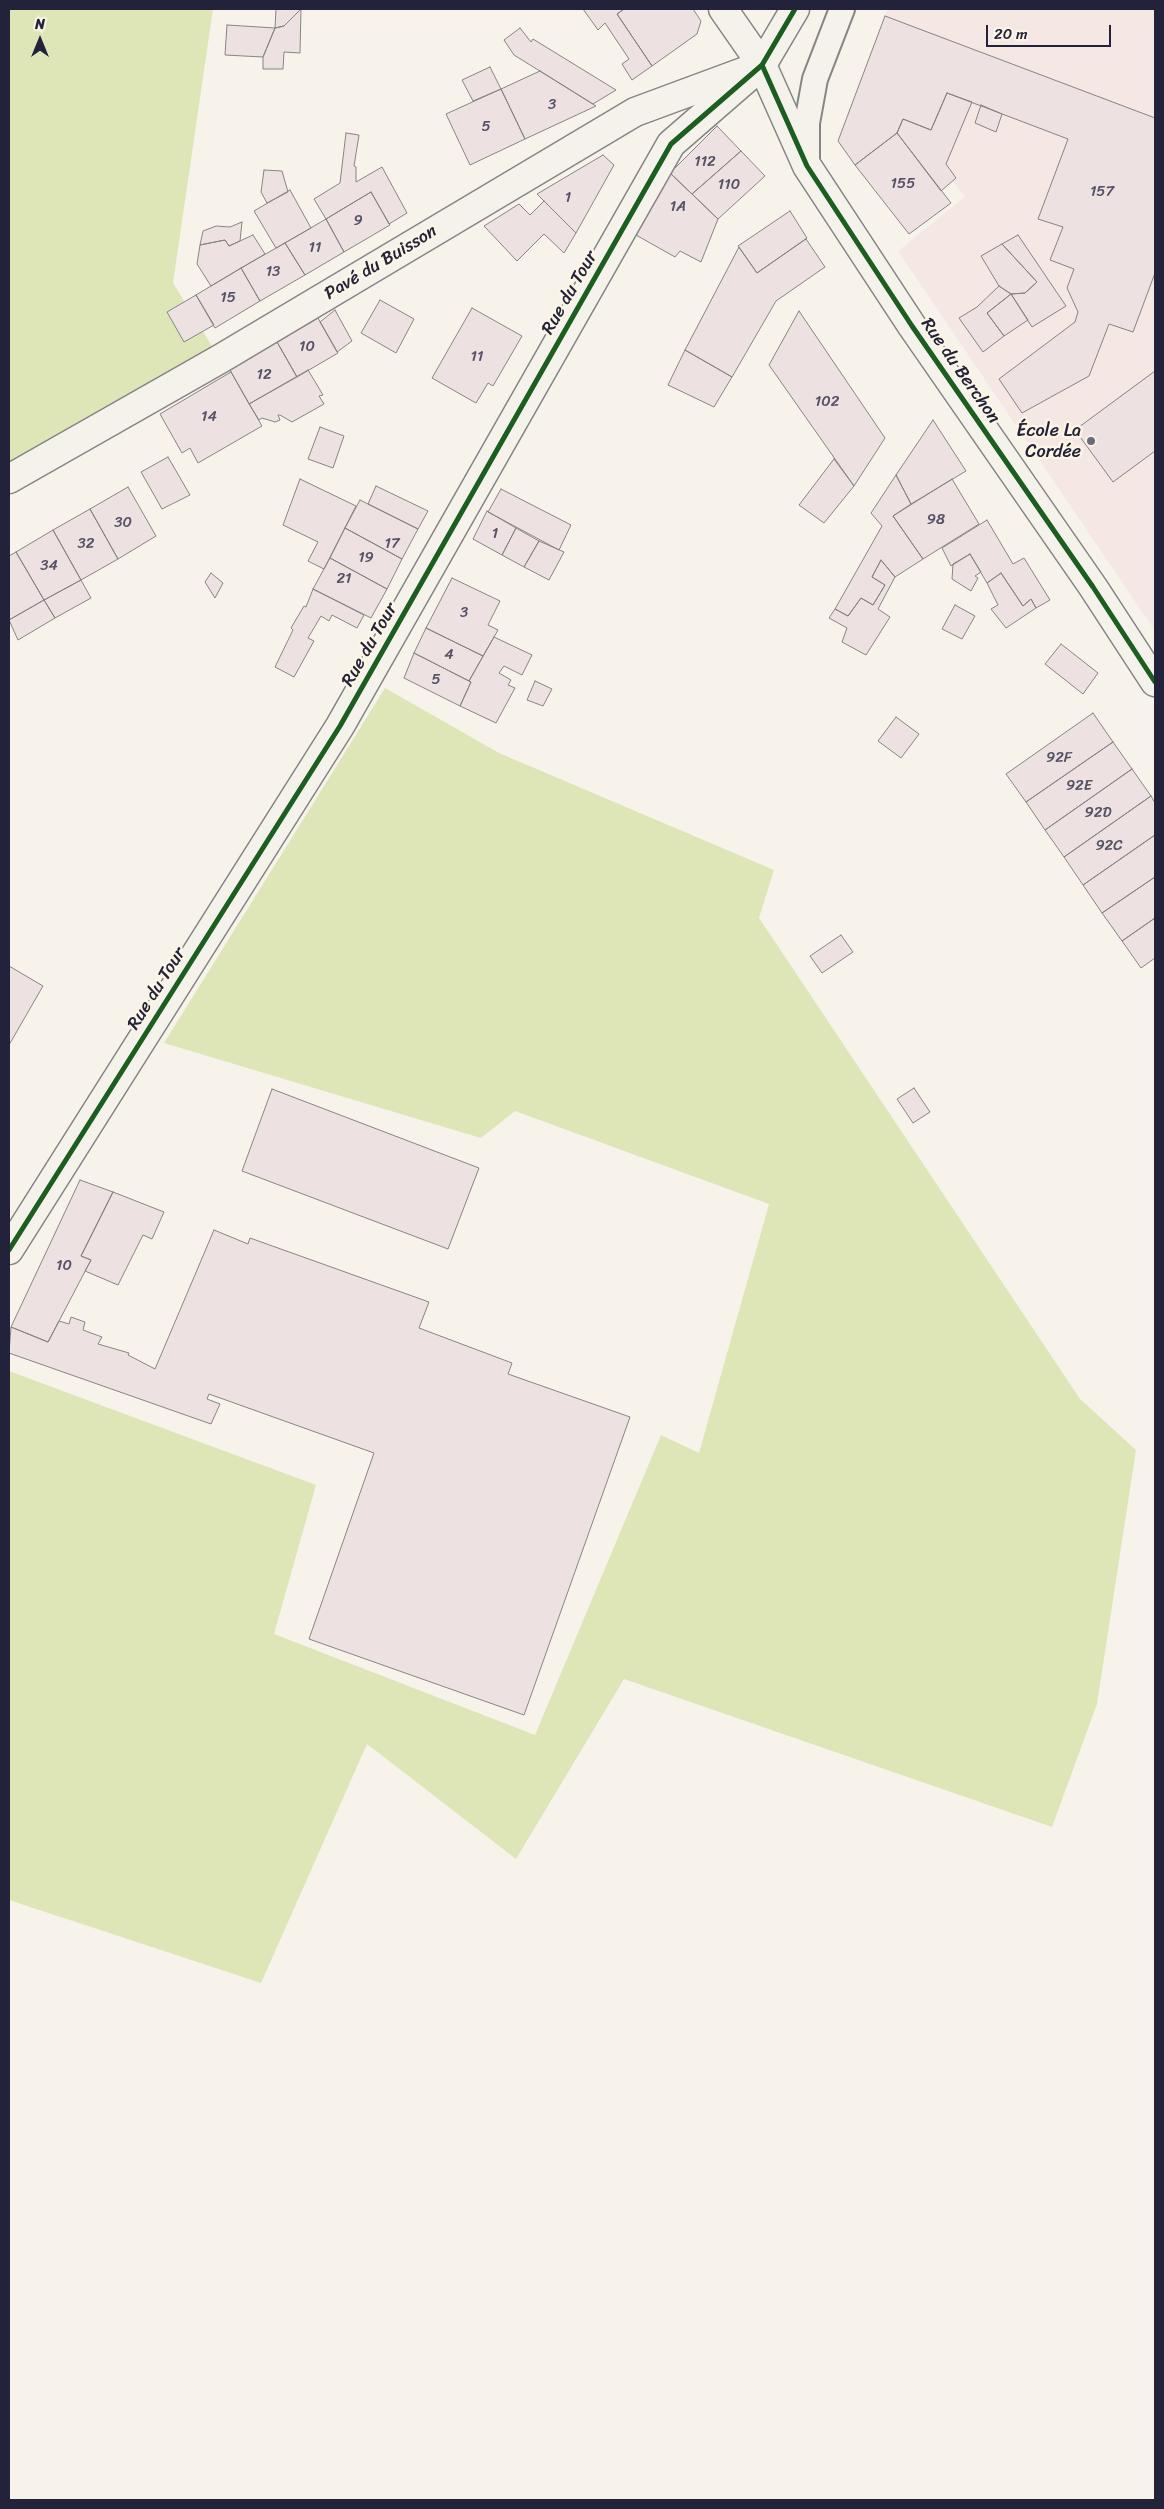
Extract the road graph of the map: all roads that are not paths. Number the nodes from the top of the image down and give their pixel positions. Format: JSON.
{"nodes":[{"id":1,"x":723,"y":9,"type":"edge"},
{"id":2,"x":795,"y":9,"type":"edge"},
{"id":3,"x":842,"y":9,"type":"edge"},
{"id":4,"x":762,"y":65,"type":"junction"},
{"id":5,"x":807,"y":166,"type":"junction"},
{"id":6,"x":9,"y":479,"type":"edge"},
{"id":7,"x":1155,"y":682,"type":"edge"},
{"id":8,"x":9,"y":1250,"type":"edge"}],
"edges":[{"from":1,"to":4,"type":"street","name":"Rue du Berchon"},
{"from":2,"to":4,"type":"street","name":"Rue du Tour"},
{"from":3,"to":5,"type":"lane"},
{"from":4,"to":5,"type":"street","name":"Rue du Berchon"},
{"from":4,"to":6,"type":"street","name":"Pavé du Buisson"},
{"from":4,"to":8,"type":"street","name":"Rue du Tour"},
{"from":5,"to":7,"type":"street","name":"Rue du Berchon"}]}
